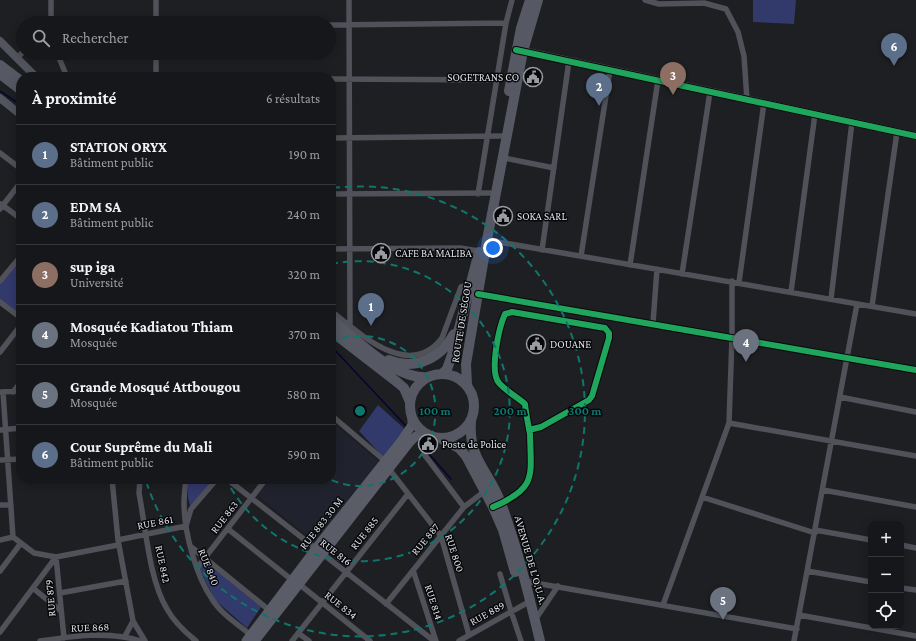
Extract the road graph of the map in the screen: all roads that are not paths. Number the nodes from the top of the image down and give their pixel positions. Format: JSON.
{"nodes":[{"id":1,"x":51,"y":0,"type":"edge"},
{"id":2,"x":156,"y":0,"type":"edge"},
{"id":3,"x":349,"y":0,"type":"edge"},
{"id":4,"x":512,"y":0,"type":"edge"},
{"id":5,"x":530,"y":0,"type":"edge"},
{"id":6,"x":538,"y":0,"type":"edge"},
{"id":7,"x":645,"y":0,"type":"edge"},
{"id":8,"x":668,"y":2,"type":"edge"},
{"id":9,"x":51,"y":16,"type":"edge"},
{"id":10,"x":156,"y":16,"type":"edge"},
{"id":11,"x":506,"y":22,"type":"junction"},
{"id":12,"x":336,"y":25,"type":"edge"},
{"id":13,"x":349,"y":25,"type":"junction"},
{"id":14,"x":0,"y":41,"type":"edge"},
{"id":15,"x":520,"y":51,"type":"junction"},
{"id":16,"x":16,"y":52,"type":"edge"},
{"id":17,"x":24,"y":60,"type":"edge"},
{"id":18,"x":61,"y":60,"type":"edge"},
{"id":19,"x":156,"y":60,"type":"edge"},
{"id":20,"x":569,"y":61,"type":"junction"},
{"id":21,"x":0,"y":65,"type":"edge"},
{"id":22,"x":610,"y":70,"type":"junction"},
{"id":23,"x":32,"y":72,"type":"edge"},
{"id":24,"x":65,"y":72,"type":"edge"},
{"id":25,"x":156,"y":72,"type":"edge"},
{"id":26,"x":0,"y":74,"type":"edge"},
{"id":27,"x":16,"y":77,"type":"edge"},
{"id":28,"x":336,"y":79,"type":"edge"},
{"id":29,"x":350,"y":79,"type":"junction"},
{"id":30,"x":496,"y":80,"type":"junction"},
{"id":31,"x":658,"y":80,"type":"junction"},
{"id":32,"x":16,"y":86,"type":"edge"},
{"id":33,"x":710,"y":92,"type":"junction"},
{"id":34,"x":0,"y":98,"type":"edge"},
{"id":35,"x":747,"y":100,"type":"junction"},
{"id":36,"x":764,"y":103,"type":"junction"},
{"id":37,"x":16,"y":111,"type":"edge"},
{"id":38,"x":815,"y":114,"type":"junction"},
{"id":39,"x":852,"y":122,"type":"junction"},
{"id":40,"x":897,"y":132,"type":"junction"},
{"id":41,"x":502,"y":136,"type":"junction"},
{"id":42,"x":916,"y":136,"type":"edge"},
{"id":43,"x":487,"y":137,"type":"junction"},
{"id":44,"x":336,"y":138,"type":"edge"},
{"id":45,"x":350,"y":138,"type":"junction"},
{"id":46,"x":0,"y":153,"type":"edge"},
{"id":47,"x":504,"y":158,"type":"junction"},
{"id":48,"x":16,"y":165,"type":"edge"},
{"id":49,"x":554,"y":168,"type":"junction"},
{"id":50,"x":16,"y":188,"type":"edge"},
{"id":51,"x":336,"y":194,"type":"edge"},
{"id":52,"x":350,"y":194,"type":"junction"},
{"id":53,"x":478,"y":194,"type":"junction"},
{"id":54,"x":490,"y":194,"type":"junction"},
{"id":55,"x":1,"y":206,"type":"edge"},
{"id":56,"x":16,"y":216,"type":"edge"},
{"id":57,"x":487,"y":240,"type":"junction"},
{"id":58,"x":336,"y":249,"type":"edge"},
{"id":59,"x":350,"y":249,"type":"junction"},
{"id":60,"x":542,"y":250,"type":"junction"},
{"id":61,"x":479,"y":251,"type":"junction"},
{"id":62,"x":581,"y":256,"type":"junction"},
{"id":63,"x":16,"y":262,"type":"edge"},
{"id":64,"x":630,"y":265,"type":"junction"},
{"id":65,"x":657,"y":269,"type":"junction"},
{"id":66,"x":682,"y":274,"type":"junction"},
{"id":67,"x":0,"y":281,"type":"edge"},
{"id":68,"x":732,"y":281,"type":"junction"},
{"id":69,"x":739,"y":282,"type":"junction"},
{"id":70,"x":471,"y":284,"type":"junction"},
{"id":71,"x":791,"y":292,"type":"junction"},
{"id":72,"x":478,"y":294,"type":"junction"},
{"id":73,"x":831,"y":299,"type":"junction"},
{"id":74,"x":0,"y":302,"type":"edge"},
{"id":75,"x":857,"y":304,"type":"junction"},
{"id":76,"x":872,"y":306,"type":"junction"},
{"id":77,"x":16,"y":314,"type":"edge"},
{"id":78,"x":916,"y":314,"type":"edge"},
{"id":79,"x":336,"y":316,"type":"edge"},
{"id":80,"x":462,"y":318,"type":"junction"},
{"id":81,"x":336,"y":322,"type":"edge"},
{"id":82,"x":653,"y":323,"type":"junction"},
{"id":83,"x":349,"y":328,"type":"junction"},
{"id":84,"x":16,"y":331,"type":"edge"},
{"id":85,"x":336,"y":335,"type":"edge"},
{"id":86,"x":732,"y":337,"type":"junction"},
{"id":87,"x":1,"y":349,"type":"edge"},
{"id":88,"x":375,"y":354,"type":"junction"},
{"id":89,"x":847,"y":358,"type":"junction"},
{"id":90,"x":916,"y":370,"type":"edge"},
{"id":91,"x":442,"y":374,"type":"junction"},
{"id":92,"x":428,"y":377,"type":"junction"},
{"id":93,"x":467,"y":385,"type":"junction"},
{"id":94,"x":16,"y":389,"type":"edge"},
{"id":95,"x":2,"y":392,"type":"edge"},
{"id":96,"x":14,"y":392,"type":"joint"},
{"id":97,"x":840,"y":398,"type":"junction"},
{"id":98,"x":410,"y":402,"type":"junction"},
{"id":99,"x":916,"y":412,"type":"edge"},
{"id":100,"x":336,"y":419,"type":"edge"},
{"id":101,"x":412,"y":419,"type":"junction"},
{"id":102,"x":471,"y":422,"type":"junction"},
{"id":103,"x":729,"y":423,"type":"junction"},
{"id":104,"x":16,"y":429,"type":"edge"},
{"id":105,"x":3,"y":430,"type":"edge"},
{"id":106,"x":529,"y":430,"type":"junction"},
{"id":107,"x":425,"y":433,"type":"junction"},
{"id":108,"x":442,"y":439,"type":"junction"},
{"id":109,"x":832,"y":442,"type":"junction"},
{"id":110,"x":424,"y":454,"type":"dead end"},
{"id":111,"x":916,"y":456,"type":"edge"},
{"id":112,"x":16,"y":459,"type":"edge"},
{"id":113,"x":0,"y":460,"type":"edge"},
{"id":114,"x":8,"y":460,"type":"junction"},
{"id":115,"x":387,"y":465,"type":"junction"},
{"id":116,"x":112,"y":484,"type":"edge"},
{"id":117,"x":140,"y":484,"type":"edge"},
{"id":118,"x":186,"y":484,"type":"edge"},
{"id":119,"x":213,"y":484,"type":"edge"},
{"id":120,"x":233,"y":484,"type":"edge"},
{"id":121,"x":262,"y":484,"type":"edge"},
{"id":122,"x":822,"y":490,"type":"junction"},
{"id":123,"x":485,"y":491,"type":"junction"},
{"id":124,"x":408,"y":494,"type":"junction"},
{"id":125,"x":702,"y":497,"type":"junction"},
{"id":126,"x":251,"y":498,"type":"junction"},
{"id":127,"x":0,"y":505,"type":"edge"},
{"id":128,"x":11,"y":505,"type":"junction"},
{"id":129,"x":497,"y":505,"type":"junction"},
{"id":130,"x":464,"y":507,"type":"junction"},
{"id":131,"x":916,"y":507,"type":"edge"},
{"id":132,"x":186,"y":526,"type":"junction"},
{"id":133,"x":228,"y":529,"type":"junction"},
{"id":134,"x":815,"y":531,"type":"junction"},
{"id":135,"x":147,"y":534,"type":"junction"},
{"id":136,"x":441,"y":536,"type":"junction"},
{"id":137,"x":13,"y":537,"type":"junction"},
{"id":138,"x":0,"y":540,"type":"edge"},
{"id":139,"x":868,"y":540,"type":"edge"},
{"id":140,"x":21,"y":543,"type":"junction"},
{"id":141,"x":118,"y":543,"type":"junction"},
{"id":142,"x":190,"y":546,"type":"junction"},
{"id":143,"x":904,"y":546,"type":"edge"},
{"id":144,"x":916,"y":548,"type":"edge"},
{"id":145,"x":319,"y":551,"type":"junction"},
{"id":146,"x":56,"y":557,"type":"junction"},
{"id":147,"x":205,"y":558,"type":"junction"},
{"id":148,"x":197,"y":568,"type":"junction"},
{"id":149,"x":413,"y":570,"type":"junction"},
{"id":150,"x":0,"y":571,"type":"edge"},
{"id":151,"x":807,"y":571,"type":"junction"},
{"id":152,"x":346,"y":573,"type":"junction"},
{"id":153,"x":500,"y":574,"type":"dead end"},
{"id":154,"x":524,"y":580,"type":"junction"},
{"id":155,"x":126,"y":581,"type":"junction"},
{"id":156,"x":868,"y":581,"type":"edge"},
{"id":157,"x":295,"y":582,"type":"junction"},
{"id":158,"x":558,"y":586,"type":"junction"},
{"id":159,"x":33,"y":588,"type":"junction"},
{"id":160,"x":904,"y":588,"type":"edge"},
{"id":161,"x":916,"y":590,"type":"edge"},
{"id":162,"x":60,"y":593,"type":"junction"},
{"id":163,"x":322,"y":604,"type":"junction"},
{"id":164,"x":386,"y":604,"type":"junction"},
{"id":165,"x":525,"y":604,"type":"junction"},
{"id":166,"x":663,"y":605,"type":"junction"},
{"id":167,"x":269,"y":610,"type":"junction"},
{"id":168,"x":61,"y":611,"type":"junction"},
{"id":169,"x":511,"y":611,"type":"junction"},
{"id":170,"x":799,"y":615,"type":"junction"},
{"id":171,"x":535,"y":620,"type":"junction"},
{"id":172,"x":133,"y":621,"type":"junction"},
{"id":173,"x":797,"y":629,"type":"junction"},
{"id":174,"x":0,"y":632,"type":"edge"},
{"id":175,"x":298,"y":633,"type":"junction"},
{"id":176,"x":469,"y":635,"type":"junction"},
{"id":177,"x":125,"y":636,"type":"junction"},
{"id":178,"x":916,"y":636,"type":"edge"},
{"id":179,"x":64,"y":638,"type":"junction"},
{"id":180,"x":72,"y":639,"type":"edge"},
{"id":181,"x":253,"y":639,"type":"edge"},
{"id":182,"x":40,"y":641,"type":"edge"},
{"id":183,"x":141,"y":641,"type":"edge"},
{"id":184,"x":145,"y":641,"type":"edge"},
{"id":185,"x":196,"y":641,"type":"edge"},
{"id":186,"x":292,"y":641,"type":"edge"},
{"id":187,"x":309,"y":641,"type":"edge"},
{"id":188,"x":370,"y":641,"type":"edge"},
{"id":189,"x":435,"y":641,"type":"edge"},
{"id":190,"x":459,"y":641,"type":"edge"},
{"id":191,"x":521,"y":641,"type":"edge"},
{"id":192,"x":534,"y":641,"type":"edge"},
{"id":193,"x":540,"y":641,"type":"edge"},
{"id":194,"x":794,"y":641,"type":"edge"}],
"edges":[{"from":1,"to":9,"type":"street"},
{"from":2,"to":10,"type":"street"},
{"from":3,"to":13,"type":"street"},
{"from":4,"to":11,"type":"street"},
{"from":5,"to":15,"type":"highway","name":"ROUTE DE SÉGOU"},
{"from":6,"to":15,"type":"highway","name":"ROUTE DE SÉGOU"},
{"from":7,"to":8,"type":"street"},
{"from":8,"to":35,"type":"street"},
{"from":11,"to":13,"type":"street"},
{"from":11,"to":30,"type":"street"},
{"from":12,"to":13,"type":"street"},
{"from":13,"to":29,"type":"street"},
{"from":14,"to":16,"type":"street"},
{"from":15,"to":20,"type":"street"},
{"from":15,"to":41,"type":"highway","name":"ROUTE DE SÉGOU"},
{"from":15,"to":47,"type":"highway","name":"ROUTE DE SÉGOU"},
{"from":17,"to":23,"type":"street"},
{"from":18,"to":24,"type":"street"},
{"from":19,"to":25,"type":"street"},
{"from":20,"to":22,"type":"street"},
{"from":20,"to":49,"type":"street"},
{"from":21,"to":27,"type":"highway"},
{"from":22,"to":31,"type":"street"},
{"from":22,"to":62,"type":"street"},
{"from":26,"to":32,"type":"highway"},
{"from":28,"to":29,"type":"street"},
{"from":29,"to":30,"type":"street"},
{"from":29,"to":45,"type":"street"},
{"from":30,"to":43,"type":"street"},
{"from":31,"to":33,"type":"street"},
{"from":31,"to":64,"type":"street"},
{"from":33,"to":35,"type":"street"},
{"from":33,"to":66,"type":"street"},
{"from":34,"to":37,"type":"street"},
{"from":35,"to":36,"type":"street"},
{"from":36,"to":38,"type":"street"},
{"from":36,"to":69,"type":"street"},
{"from":38,"to":39,"type":"street"},
{"from":38,"to":71,"type":"street"},
{"from":39,"to":40,"type":"street"},
{"from":39,"to":73,"type":"street"},
{"from":40,"to":42,"type":"street"},
{"from":40,"to":76,"type":"street"},
{"from":41,"to":43,"type":"street"},
{"from":41,"to":54,"type":"highway","name":"ROUTE DE SÉGOU"},
{"from":43,"to":45,"type":"street"},
{"from":43,"to":53,"type":"street"},
{"from":44,"to":45,"type":"street"},
{"from":45,"to":52,"type":"street"},
{"from":46,"to":48,"type":"street"},
{"from":47,"to":49,"type":"street"},
{"from":47,"to":57,"type":"highway","name":"ROUTE DE SÉGOU"},
{"from":49,"to":60,"type":"street"},
{"from":50,"to":55,"type":"street"},
{"from":51,"to":52,"type":"street"},
{"from":52,"to":53,"type":"street"},
{"from":52,"to":59,"type":"street"},
{"from":53,"to":54,"type":"street"},
{"from":54,"to":61,"type":"highway","name":"ROUTE DE SÉGOU"},
{"from":55,"to":56,"type":"street"},
{"from":57,"to":60,"type":"street"},
{"from":57,"to":72,"type":"highway","name":"ROUTE DE SÉGOU"},
{"from":58,"to":59,"type":"street"},
{"from":59,"to":61,"type":"street"},
{"from":59,"to":83,"type":"street"},
{"from":60,"to":62,"type":"street"},
{"from":61,"to":70,"type":"highway","name":"ROUTE DE SÉGOU"},
{"from":62,"to":64,"type":"street"},
{"from":63,"to":67,"type":"street"},
{"from":64,"to":65,"type":"street"},
{"from":65,"to":66,"type":"street"},
{"from":65,"to":82,"type":"street"},
{"from":66,"to":68,"type":"street"},
{"from":68,"to":69,"type":"street"},
{"from":68,"to":86,"type":"street"},
{"from":69,"to":71,"type":"street"},
{"from":70,"to":80,"type":"highway","name":"ROUTE DE SÉGOU"},
{"from":70,"to":83,"type":"street"},
{"from":71,"to":73,"type":"street"},
{"from":72,"to":82,"type":"street"},
{"from":72,"to":93,"type":"highway","name":"ROUTE DE SÉGOU"},
{"from":73,"to":75,"type":"street"},
{"from":74,"to":77,"type":"street"},
{"from":75,"to":76,"type":"street"},
{"from":75,"to":89,"type":"street"},
{"from":76,"to":78,"type":"street"},
{"from":79,"to":83,"type":"street"},
{"from":80,"to":88,"type":"highway"},
{"from":80,"to":91,"type":"highway","name":"ROUTE DE SÉGOU"},
{"from":81,"to":83,"type":"highway"},
{"from":82,"to":86,"type":"street"},
{"from":83,"to":88,"type":"highway"},
{"from":84,"to":87,"type":"street"},
{"from":85,"to":98,"type":"highway"},
{"from":86,"to":89,"type":"street"},
{"from":86,"to":103,"type":"street"},
{"from":88,"to":92,"type":"highway"},
{"from":89,"to":90,"type":"street"},
{"from":89,"to":97,"type":"street"},
{"from":91,"to":92,"type":"highway"},
{"from":91,"to":93,"type":"highway","name":"ROUTE DE SÉGOU"},
{"from":92,"to":98,"type":"highway"},
{"from":93,"to":102,"type":"highway"},
{"from":94,"to":96,"type":"street"},
{"from":95,"to":96,"type":"street"},
{"from":95,"to":105,"type":"street"},
{"from":97,"to":99,"type":"street"},
{"from":97,"to":109,"type":"street"},
{"from":98,"to":101,"type":"highway"},
{"from":100,"to":115,"type":"street"},
{"from":101,"to":107,"type":"highway"},
{"from":101,"to":115,"type":"main road"},
{"from":102,"to":108,"type":"highway"},
{"from":102,"to":129,"type":"highway","name":"AVENUE DE L'O.U.A."},
{"from":103,"to":109,"type":"street"},
{"from":103,"to":125,"type":"street"},
{"from":104,"to":105,"type":"street"},
{"from":105,"to":114,"type":"street"},
{"from":106,"to":106,"type":"street"},
{"from":106,"to":129,"type":"street"},
{"from":107,"to":108,"type":"highway"},
{"from":107,"to":115,"type":"main road"},
{"from":108,"to":123,"type":"highway","name":"AVENUE DE L'O.U.A."},
{"from":109,"to":111,"type":"street"},
{"from":109,"to":122,"type":"street"},
{"from":110,"to":130,"type":"street"},
{"from":112,"to":114,"type":"street"},
{"from":113,"to":114,"type":"street"},
{"from":114,"to":128,"type":"street"},
{"from":115,"to":124,"type":"street","name":"RUE 800"},
{"from":115,"to":145,"type":"main road","name":"RUE 883 30 M"},
{"from":116,"to":141,"type":"street"},
{"from":117,"to":135,"type":"street","name":"RUE 842"},
{"from":118,"to":132,"type":"street","name":"RUE 840"},
{"from":119,"to":132,"type":"street","name":"RUE 861"},
{"from":120,"to":126,"type":"street","name":"RUE 816"},
{"from":121,"to":126,"type":"street","name":"RUE 863"},
{"from":122,"to":131,"type":"street"},
{"from":122,"to":134,"type":"street"},
{"from":123,"to":129,"type":"highway","name":"AVENUE DE L'O.U.A."},
{"from":123,"to":130,"type":"street","name":"RUE 887"},
{"from":124,"to":136,"type":"street","name":"RUE 800"},
{"from":124,"to":152,"type":"street","name":"RUE 885"},
{"from":125,"to":134,"type":"street"},
{"from":125,"to":166,"type":"street"},
{"from":126,"to":133,"type":"street","name":"RUE 863"},
{"from":126,"to":145,"type":"street","name":"RUE 816"},
{"from":127,"to":128,"type":"street"},
{"from":128,"to":137,"type":"street"},
{"from":129,"to":154,"type":"highway","name":"AVENUE DE L'O.U.A."},
{"from":129,"to":165,"type":"highway","name":"AVENUE DE L'O.U.A."},
{"from":130,"to":136,"type":"street","name":"RUE 887"},
{"from":132,"to":135,"type":"street","name":"RUE 861"},
{"from":132,"to":142,"type":"street","name":"RUE 840"},
{"from":133,"to":147,"type":"street","name":"RUE 863"},
{"from":133,"to":157,"type":"street","name":"RUE 834"},
{"from":134,"to":139,"type":"street"},
{"from":134,"to":151,"type":"street"},
{"from":135,"to":141,"type":"street","name":"RUE 861"},
{"from":135,"to":185,"type":"street","name":"RUE 842"},
{"from":136,"to":149,"type":"street","name":"RUE 887"},
{"from":136,"to":176,"type":"street","name":"RUE 800"},
{"from":137,"to":138,"type":"street"},
{"from":137,"to":140,"type":"street"},
{"from":140,"to":146,"type":"street"},
{"from":140,"to":150,"type":"street"},
{"from":141,"to":146,"type":"street","name":"RUE 861"},
{"from":141,"to":155,"type":"street"},
{"from":142,"to":147,"type":"street"},
{"from":142,"to":148,"type":"street","name":"RUE 840"},
{"from":143,"to":144,"type":"street"},
{"from":145,"to":152,"type":"street","name":"RUE 816"},
{"from":145,"to":157,"type":"main road","name":"RUE 883 30 M"},
{"from":146,"to":159,"type":"street"},
{"from":146,"to":162,"type":"street","name":"RUE 879"},
{"from":147,"to":148,"type":"street","name":"RUE 863"},
{"from":147,"to":167,"type":"street"},
{"from":148,"to":181,"type":"street","name":"RUE 840"},
{"from":149,"to":164,"type":"street","name":"RUE 887"},
{"from":149,"to":189,"type":"street","name":"RUE 814"},
{"from":151,"to":156,"type":"street"},
{"from":151,"to":170,"type":"street"},
{"from":152,"to":163,"type":"street","name":"RUE 885"},
{"from":152,"to":164,"type":"street","name":"RUE 816"},
{"from":153,"to":169,"type":"street"},
{"from":154,"to":158,"type":"street"},
{"from":154,"to":171,"type":"highway","name":"AVENUE DE L'O.U.A."},
{"from":155,"to":162,"type":"street"},
{"from":155,"to":172,"type":"street"},
{"from":157,"to":163,"type":"street","name":"RUE 834"},
{"from":157,"to":167,"type":"main road","name":"RUE 883 30 M"},
{"from":157,"to":181,"type":"main road"},
{"from":158,"to":166,"type":"street"},
{"from":158,"to":171,"type":"street"},
{"from":159,"to":168,"type":"street"},
{"from":159,"to":174,"type":"street"},
{"from":160,"to":161,"type":"street"},
{"from":162,"to":168,"type":"street","name":"RUE 879"},
{"from":163,"to":175,"type":"street","name":"RUE 885"},
{"from":163,"to":188,"type":"street","name":"RUE 834"},
{"from":164,"to":189,"type":"street","name":"RUE 816"},
{"from":165,"to":169,"type":"street","name":"RUE 889"},
{"from":165,"to":192,"type":"highway","name":"AVENUE DE L'O.U.A."},
{"from":166,"to":173,"type":"street"},
{"from":167,"to":181,"type":"main road","name":"RUE 883 30 M"},
{"from":168,"to":179,"type":"street","name":"RUE 879"},
{"from":169,"to":176,"type":"street","name":"RUE 889"},
{"from":169,"to":191,"type":"street"},
{"from":170,"to":173,"type":"street"},
{"from":170,"to":178,"type":"street"},
{"from":171,"to":193,"type":"highway","name":"AVENUE DE L'O.U.A."},
{"from":172,"to":177,"type":"street"},
{"from":172,"to":184,"type":"street"},
{"from":173,"to":194,"type":"street"},
{"from":175,"to":186,"type":"street","name":"RUE 885"},
{"from":175,"to":187,"type":"street"},
{"from":176,"to":190,"type":"street","name":"RUE 889"},
{"from":177,"to":180,"type":"street","name":"RUE 868"},
{"from":177,"to":183,"type":"street","name":"RUE 868"},
{"from":179,"to":180,"type":"street","name":"RUE 868"},
{"from":179,"to":182,"type":"street","name":"RUE 868"}]}
